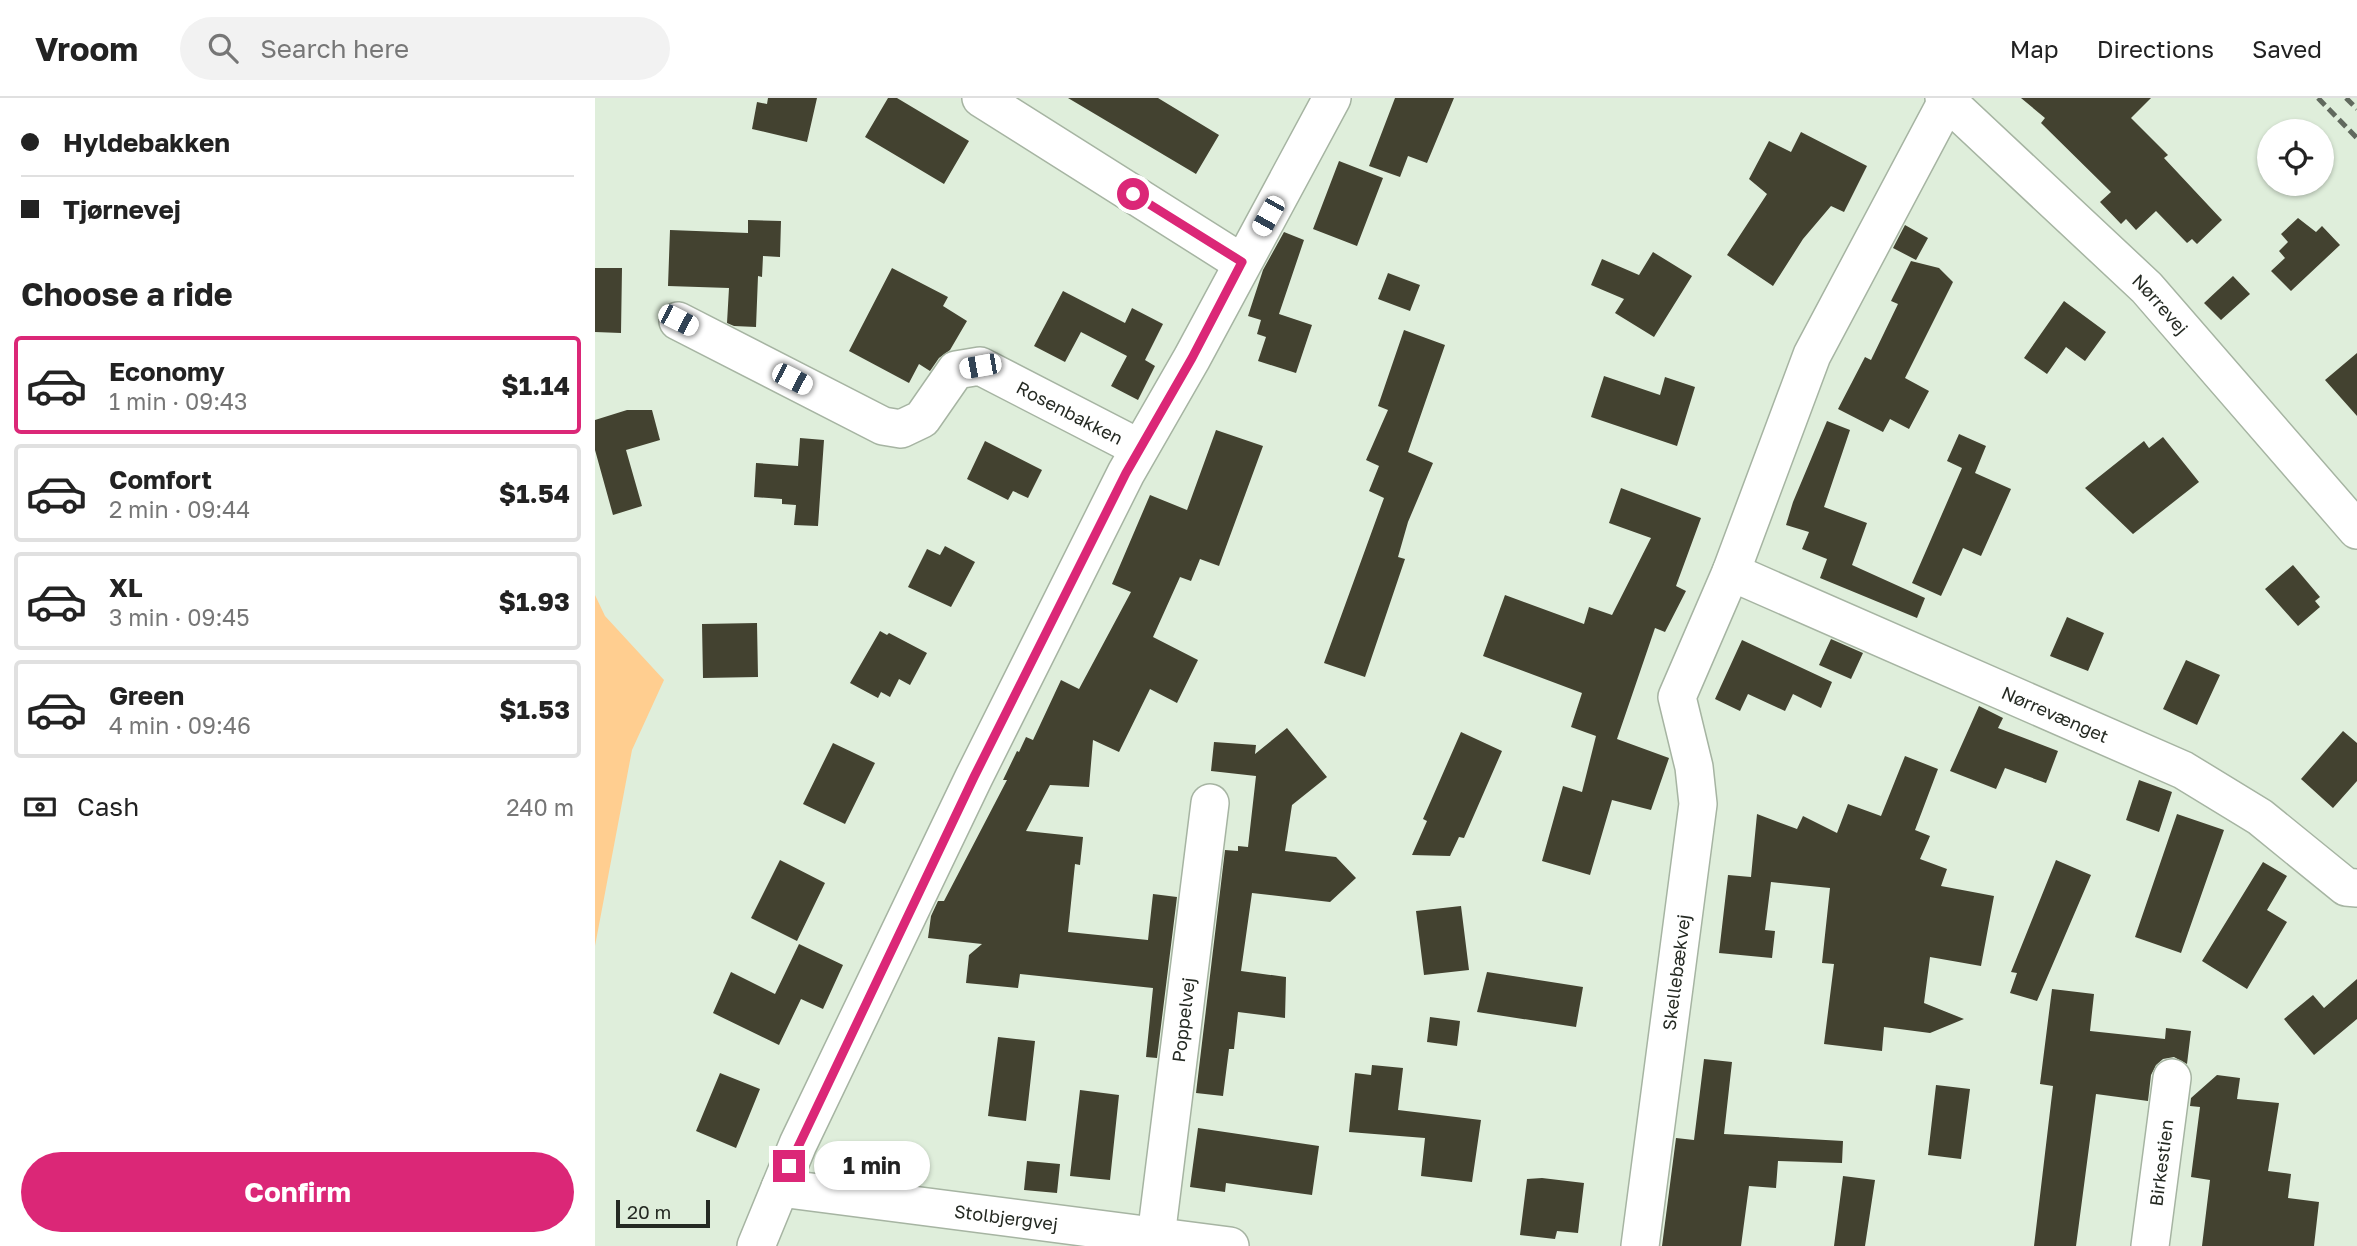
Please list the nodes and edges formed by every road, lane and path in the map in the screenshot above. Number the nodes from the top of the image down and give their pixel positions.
1 (981, 98) edge
2 (1332, 98) edge
3 (1946, 99) edge
4 (1242, 262) junction
5 (678, 320) dead end
6 (1139, 447) junction
7 (2357, 530) edge
8 (1731, 572) junction
9 (1210, 803) dead end
10 (2357, 888) edge
11 (2172, 1078) dead end
12 (780, 1188) junction
13 (1156, 1237) junction
14 (756, 1246) edge
15 (1230, 1246) edge
16 (1640, 1246) edge
17 (2150, 1246) edge

1 - 4 street
2 - 4 street
3 - 7 street, Nørrevej
3 - 8 street
4 - 6 street
5 - 6 street, Rosenbakken
6 - 12 street
8 - 10 street, Nørrevænget
8 - 16 street, Skellebækvej
9 - 13 street, Poppelvej
11 - 17 street, Birkestien
12 - 13 street, Stolbjergvej
12 - 14 street
13 - 15 street, Stolbjergvej

